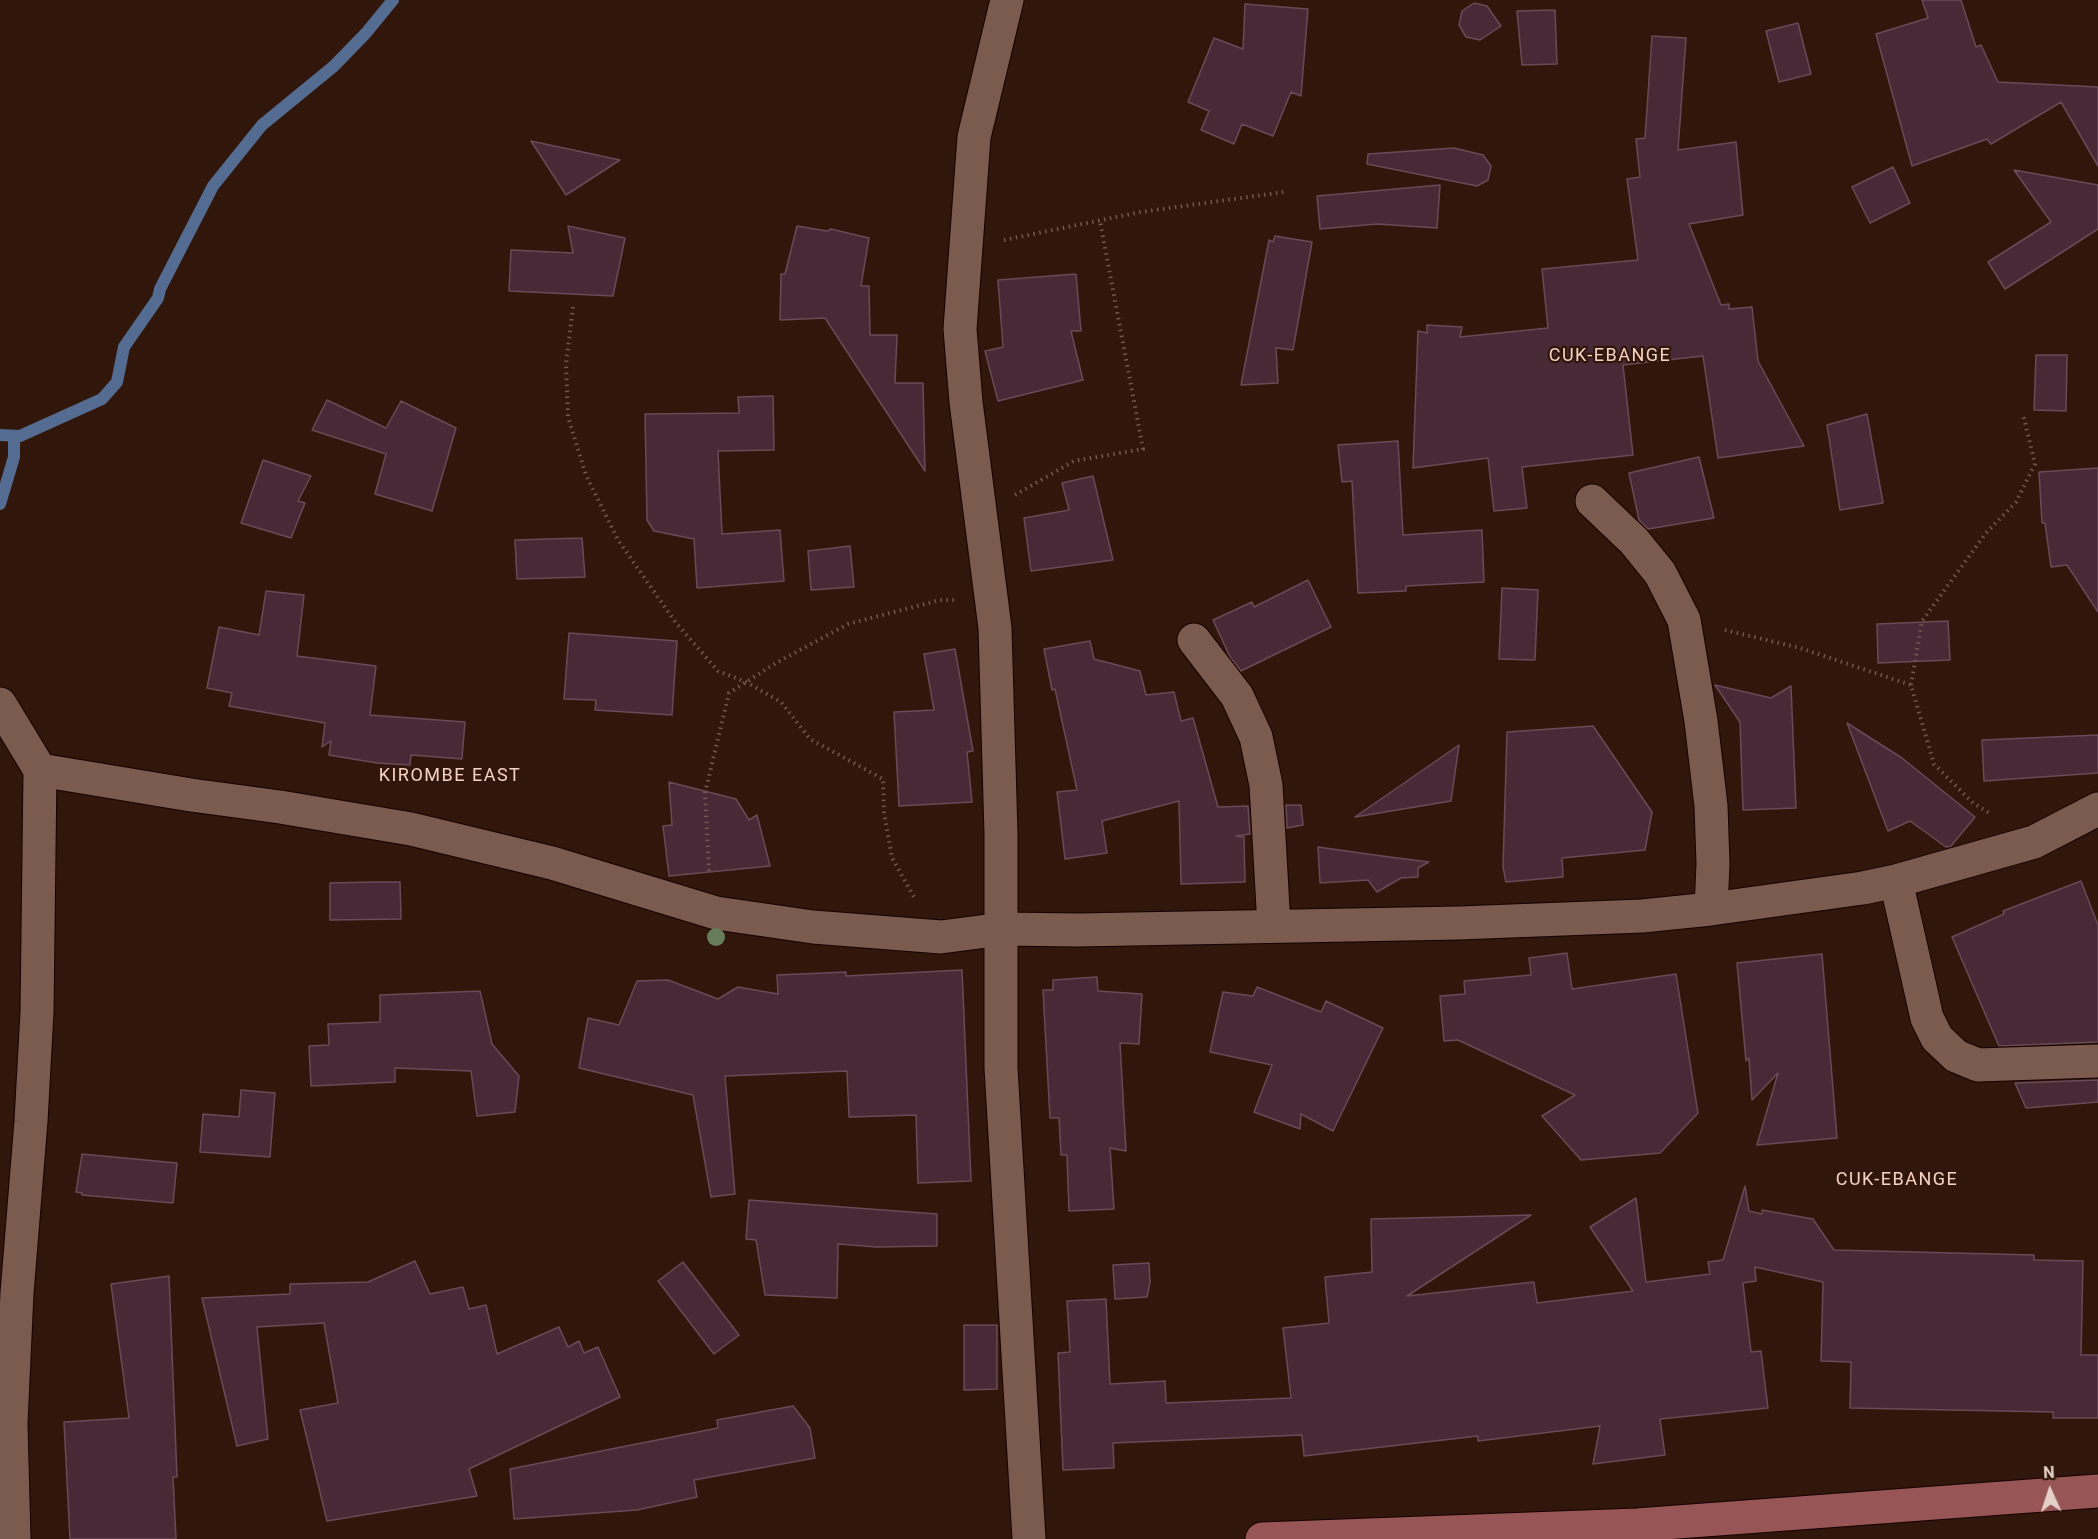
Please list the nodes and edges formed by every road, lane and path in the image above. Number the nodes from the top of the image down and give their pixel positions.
1 (1007, 0) edge
2 (1284, 192) dead end
3 (1100, 220) junction
4 (964, 247) junction
5 (573, 307) dead end
6 (2024, 414) dead end
7 (1592, 501) dead end
8 (982, 518) junction
9 (993, 600) junction
10 (1684, 620) junction
11 (1194, 639) dead end
12 (746, 682) junction
13 (1911, 685) junction
14 (0, 704) edge
15 (40, 770) junction
16 (2098, 809) edge
17 (2034, 842) junction
18 (1896, 880) junction
19 (1711, 909) junction
20 (716, 913) junction
21 (1274, 926) junction
22 (1002, 929) junction
23 (940, 937) junction
24 (2098, 1061) edge
25 (2098, 1491) edge
26 (14, 1539) edge
27 (1029, 1539) edge
28 (1262, 1539) edge

1 - 4 street
2 - 3 path
3 - 4 path
3 - 8 path
4 - 8 street
5 - 12 path
6 - 13 path
7 - 10 street
8 - 9 street
9 - 12 path
9 - 22 street
10 - 13 path
10 - 19 street
11 - 21 street
12 - 20 path
12 - 23 path
13 - 17 path
14 - 15 street
15 - 20 street
15 - 26 street
16 - 17 street
17 - 18 street
18 - 19 street
18 - 24 street
19 - 21 street
20 - 23 street
21 - 22 street
22 - 23 street
22 - 27 street
25 - 28 street

